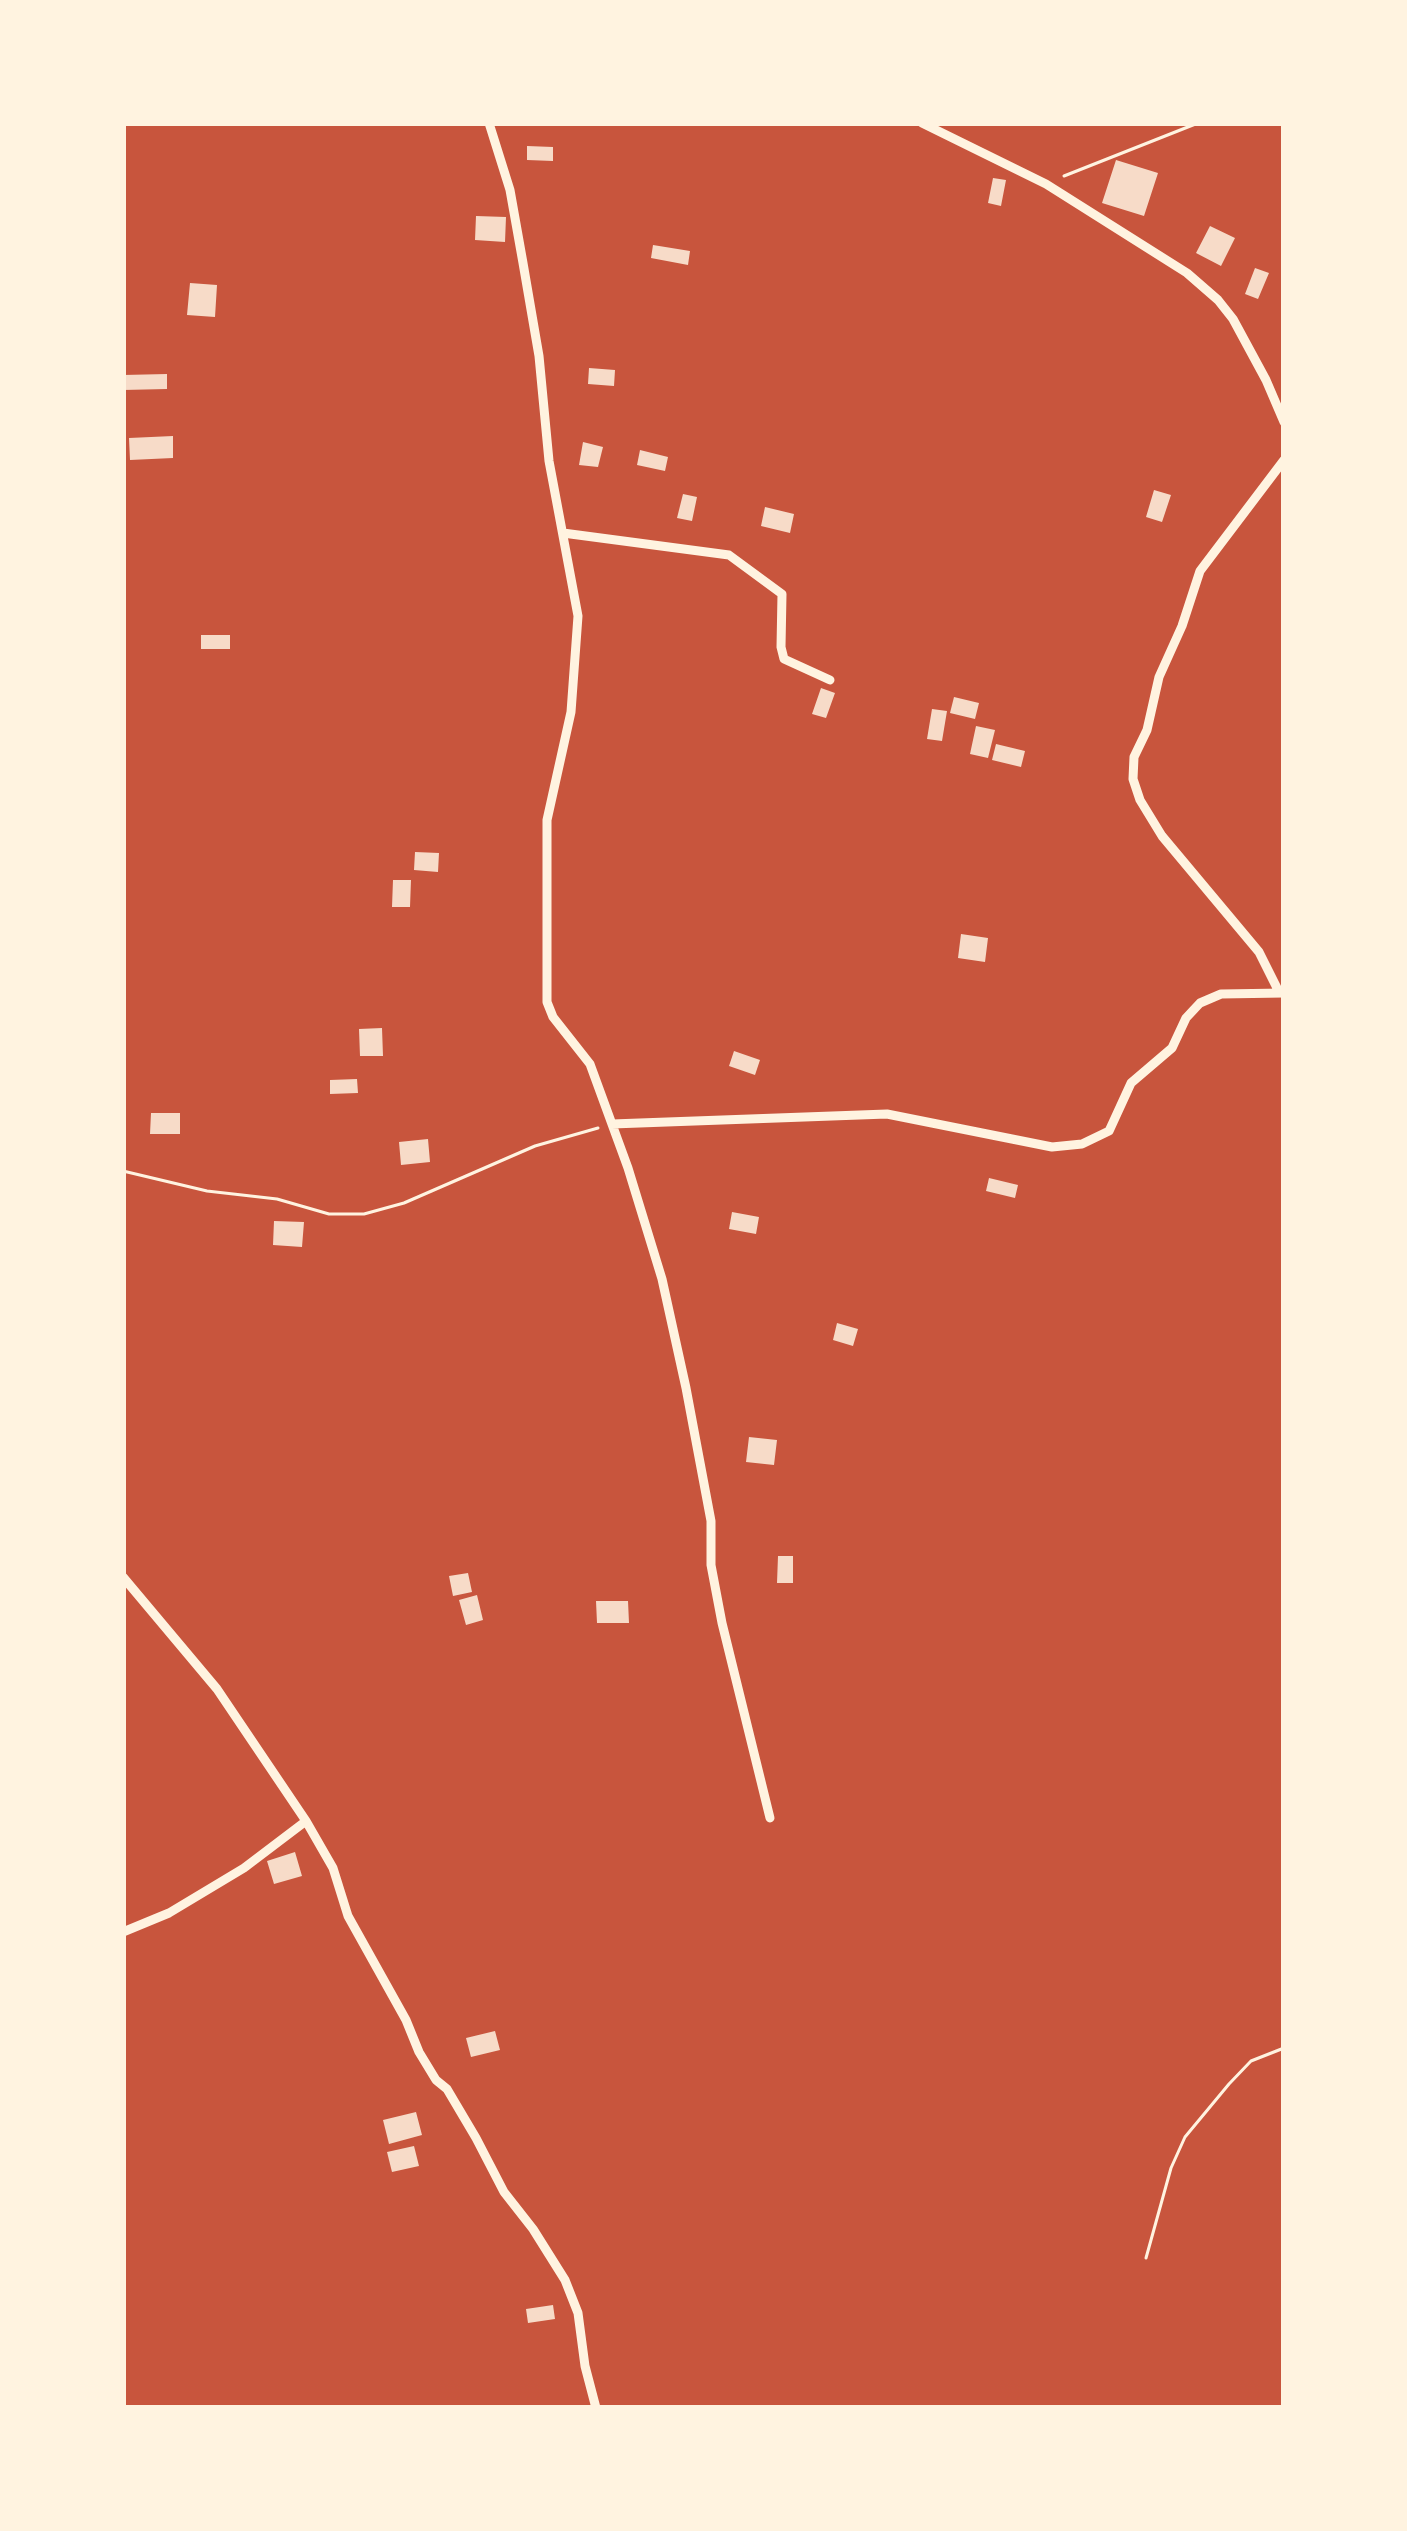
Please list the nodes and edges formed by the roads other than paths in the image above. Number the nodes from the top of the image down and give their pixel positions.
1 (489, 123) edge
2 (922, 123) edge
3 (1284, 422) edge
4 (1284, 460) edge
5 (563, 533) junction
6 (830, 680) dead end
7 (1282, 992) edge
8 (612, 1124) junction
9 (123, 1577) edge
10 (770, 1818) dead end
11 (306, 1821) junction
12 (123, 1932) edge
13 (596, 2408) edge

1 - 5 street
2 - 3 street
4 - 7 street
5 - 6 street
5 - 8 street
7 - 8 street
8 - 10 street
9 - 11 street
11 - 12 street
11 - 13 street

